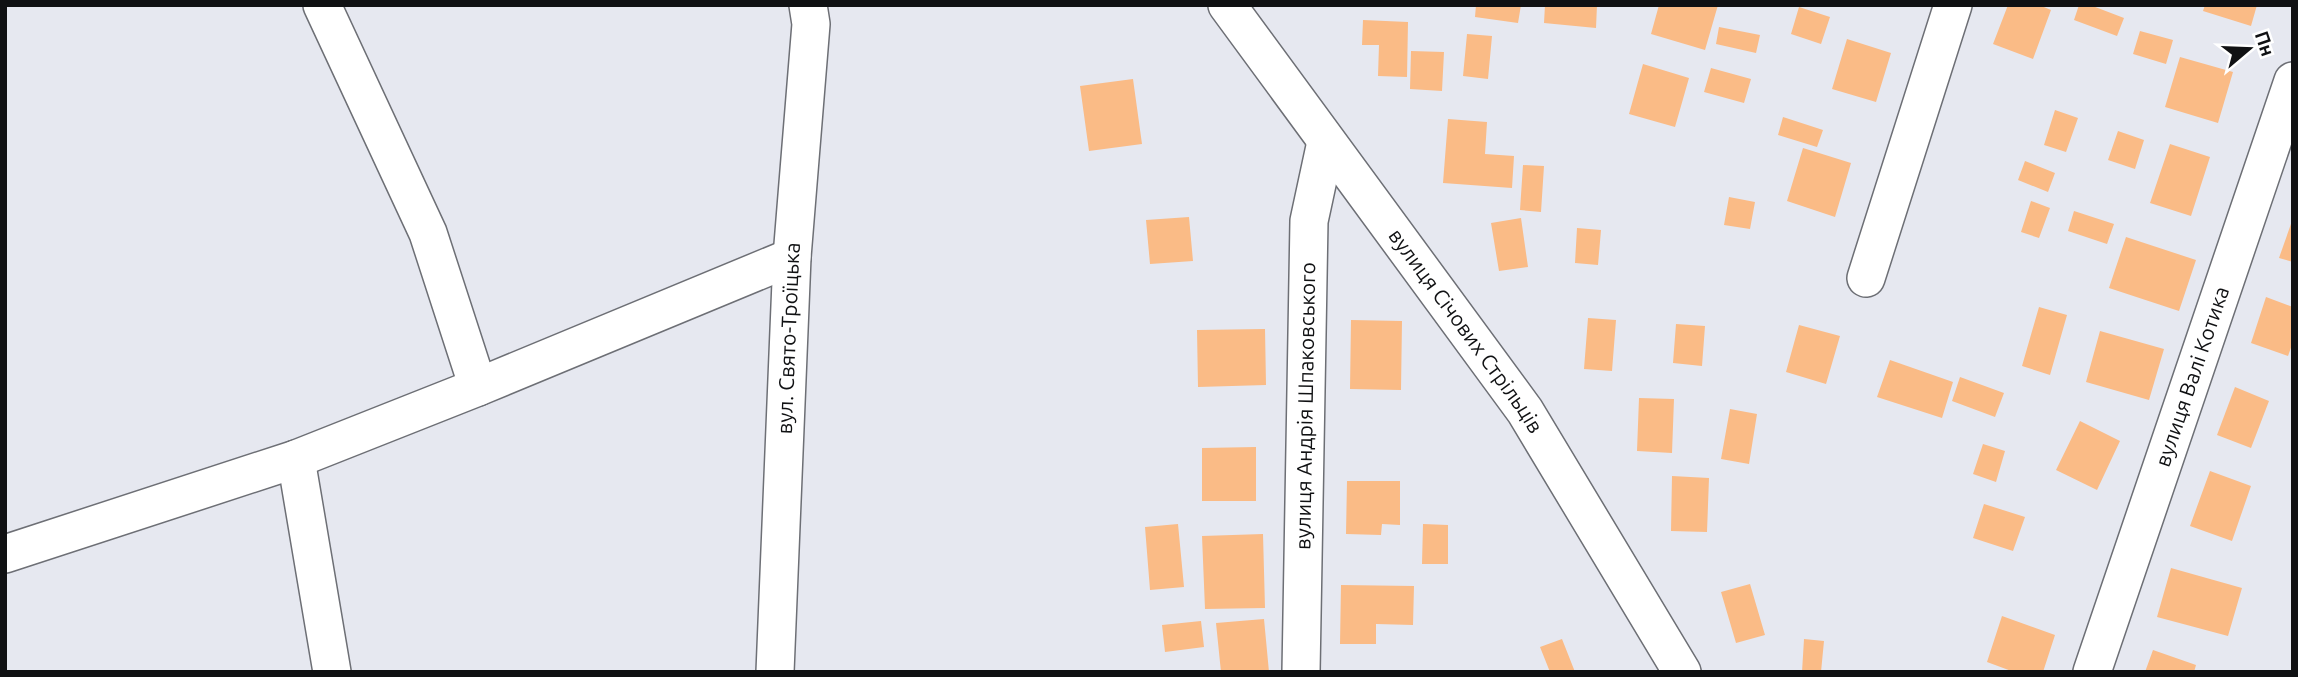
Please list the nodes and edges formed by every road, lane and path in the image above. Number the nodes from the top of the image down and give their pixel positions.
1 (322, 5) edge
2 (808, 5) edge
3 (1227, 5) edge
4 (1952, 5) edge
5 (2293, 82) edge
6 (1326, 142) junction
7 (792, 257) junction
8 (1866, 278) dead end
9 (478, 387) junction
10 (296, 459) junction
11 (5, 554) edge
12 (332, 672) edge
13 (775, 672) edge
14 (1301, 672) edge
15 (1682, 672) edge
16 (2092, 672) edge

1 - 9 street
2 - 7 street, вул. Свято-Троїцька
3 - 6 street, вулиця Січових Стрільців
4 - 8 street
5 - 16 street, вулиця Валі Котика
6 - 14 street, вулиця Андрія Шпаковського
6 - 15 street, вулиця Січових Стрільців
7 - 9 street
7 - 13 street, вул. Свято-Троїцька
9 - 10 street
10 - 11 street
10 - 12 street

